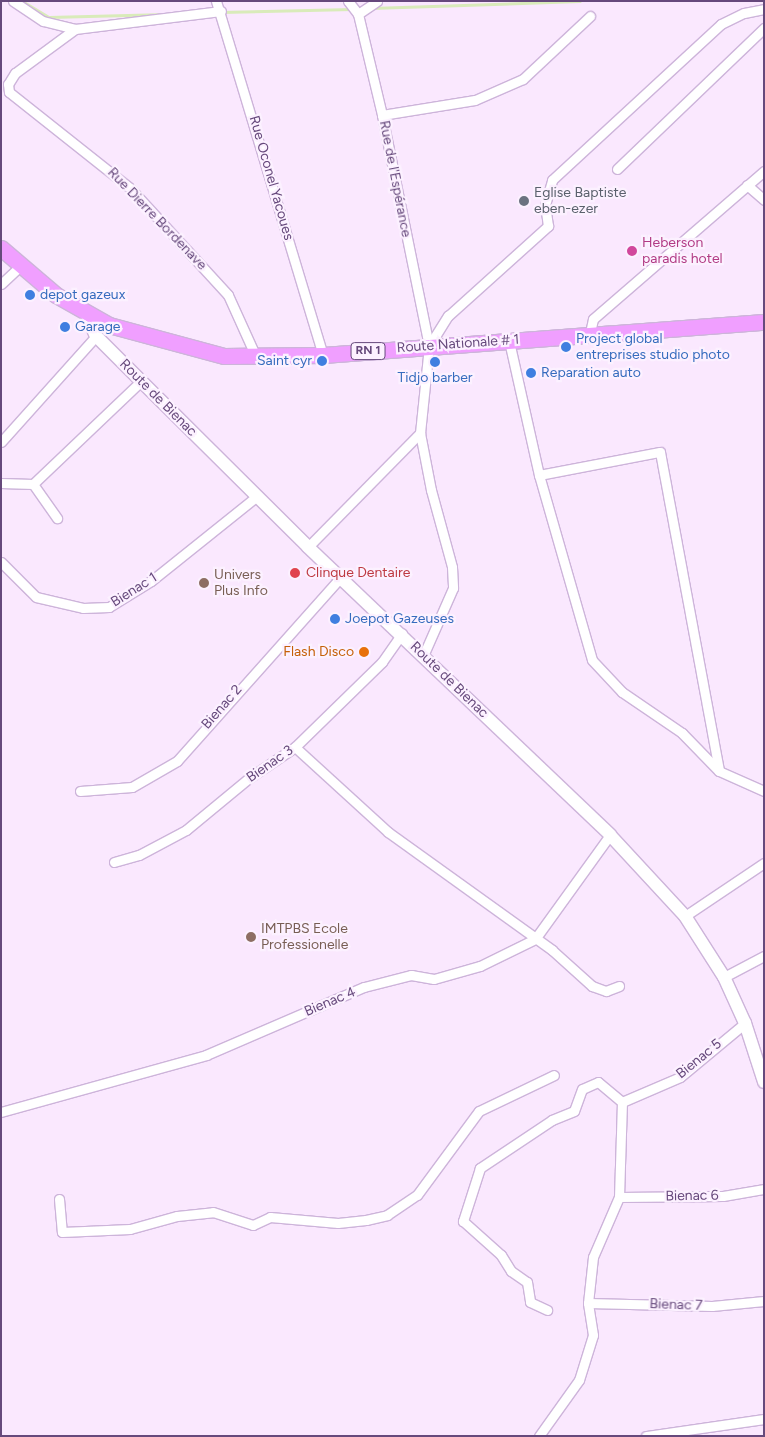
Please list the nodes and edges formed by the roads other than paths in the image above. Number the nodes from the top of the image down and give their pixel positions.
1 (13, 1) edge
2 (216, 1) edge
3 (348, 1) edge
4 (377, 1) edge
5 (764, 9) edge
6 (221, 11) junction
7 (358, 14) junction
8 (590, 16) dead end
9 (764, 28) edge
10 (75, 29) junction
11 (382, 115) junction
12 (617, 169) dead end
13 (764, 171) edge
14 (747, 185) junction
15 (764, 200) edge
16 (1, 248) edge
17 (20, 266) junction
18 (1, 284) edge
19 (86, 313) junction
20 (764, 322) edge
21 (590, 334) junction
22 (96, 336) junction
23 (509, 341) junction
24 (428, 346) junction
25 (323, 355) junction
26 (256, 357) junction
27 (141, 381) junction
28 (420, 433) junction
29 (1, 442) edge
30 (539, 474) junction
31 (1, 482) edge
32 (33, 484) junction
33 (256, 497) junction
34 (57, 518) dead end
35 (308, 547) junction
36 (1, 562) edge
37 (340, 578) junction
38 (402, 633) junction
39 (422, 656) junction
40 (295, 747) junction
41 (719, 772) junction
42 (80, 791) dead end
43 (764, 791) edge
44 (610, 835) junction
45 (114, 862) dead end
46 (764, 863) edge
47 (685, 916) junction
48 (535, 939) junction
49 (764, 956) edge
50 (724, 977) junction
51 (619, 986) dead end
52 (745, 1023) junction
53 (760, 1060) edge
54 (554, 1075) dead end
55 (764, 1082) edge
56 (622, 1102) junction
57 (1, 1112) edge
58 (764, 1189) edge
59 (619, 1197) junction
60 (59, 1199) dead end
61 (764, 1301) edge
62 (588, 1302) junction
63 (547, 1310) dead end
64 (764, 1420) edge
65 (539, 1436) edge
66 (646, 1436) edge

1 - 10 street
2 - 6 street, Rue Oconel Yacoues
3 - 7 street
4 - 7 street
5 - 24 street
6 - 10 street
6 - 25 street, Rue Oconel Yacoues
7 - 11 street, Rue de l'Espérance
8 - 11 street
9 - 12 street
10 - 26 street, Rue Dierre Bordenave
11 - 24 street, Rue de l'Espérance
13 - 14 street
14 - 15 street
14 - 21 street
16 - 17 main road, Route Nationale # 1 / RN 1
17 - 18 street
17 - 19 main road, Route Nationale # 1 / RN 1
19 - 22 main road, Route de Bienac
19 - 26 main road, Route Nationale # 1 / RN 1
20 - 21 main road, Route Nationale # 1 / RN 1
21 - 23 main road, Route Nationale # 1 / RN 1
22 - 27 main road, Route de Bienac
22 - 29 street
23 - 24 main road, Route Nationale # 1 / RN 1
23 - 30 street
24 - 25 main road, Route Nationale # 1 / RN 1
24 - 28 street
25 - 26 main road, Route Nationale # 1 / RN 1
27 - 32 street
27 - 33 main road, Route de Bienac
28 - 35 street
28 - 39 street
30 - 41 street
30 - 41 street
31 - 32 street
32 - 34 street
33 - 35 main road, Route de Bienac
33 - 36 street, Bienac 1
35 - 37 main road, Route de Bienac
37 - 38 main road, Route de Bienac
37 - 42 street, Bienac 2
38 - 39 main road, Route de Bienac
38 - 40 street, Bienac 3
39 - 44 main road, Route de Bienac
40 - 45 street, Bienac 3
40 - 48 street
41 - 43 street
44 - 47 main road, Route de Bienac
44 - 48 street, Bienac 4
46 - 47 street
47 - 50 main road, Route de Bienac
48 - 51 street
48 - 57 street, Bienac 4
49 - 50 street
50 - 52 main road, Route de Bienac
52 - 53 main road, Route de Bienac
52 - 56 street, Bienac 5
53 - 55 main road, Route de Bienac
54 - 60 street
56 - 59 street
56 - 63 street
58 - 59 street, Bienac 6
59 - 62 street
61 - 62 street, Bienac 7
62 - 65 street
64 - 66 street

